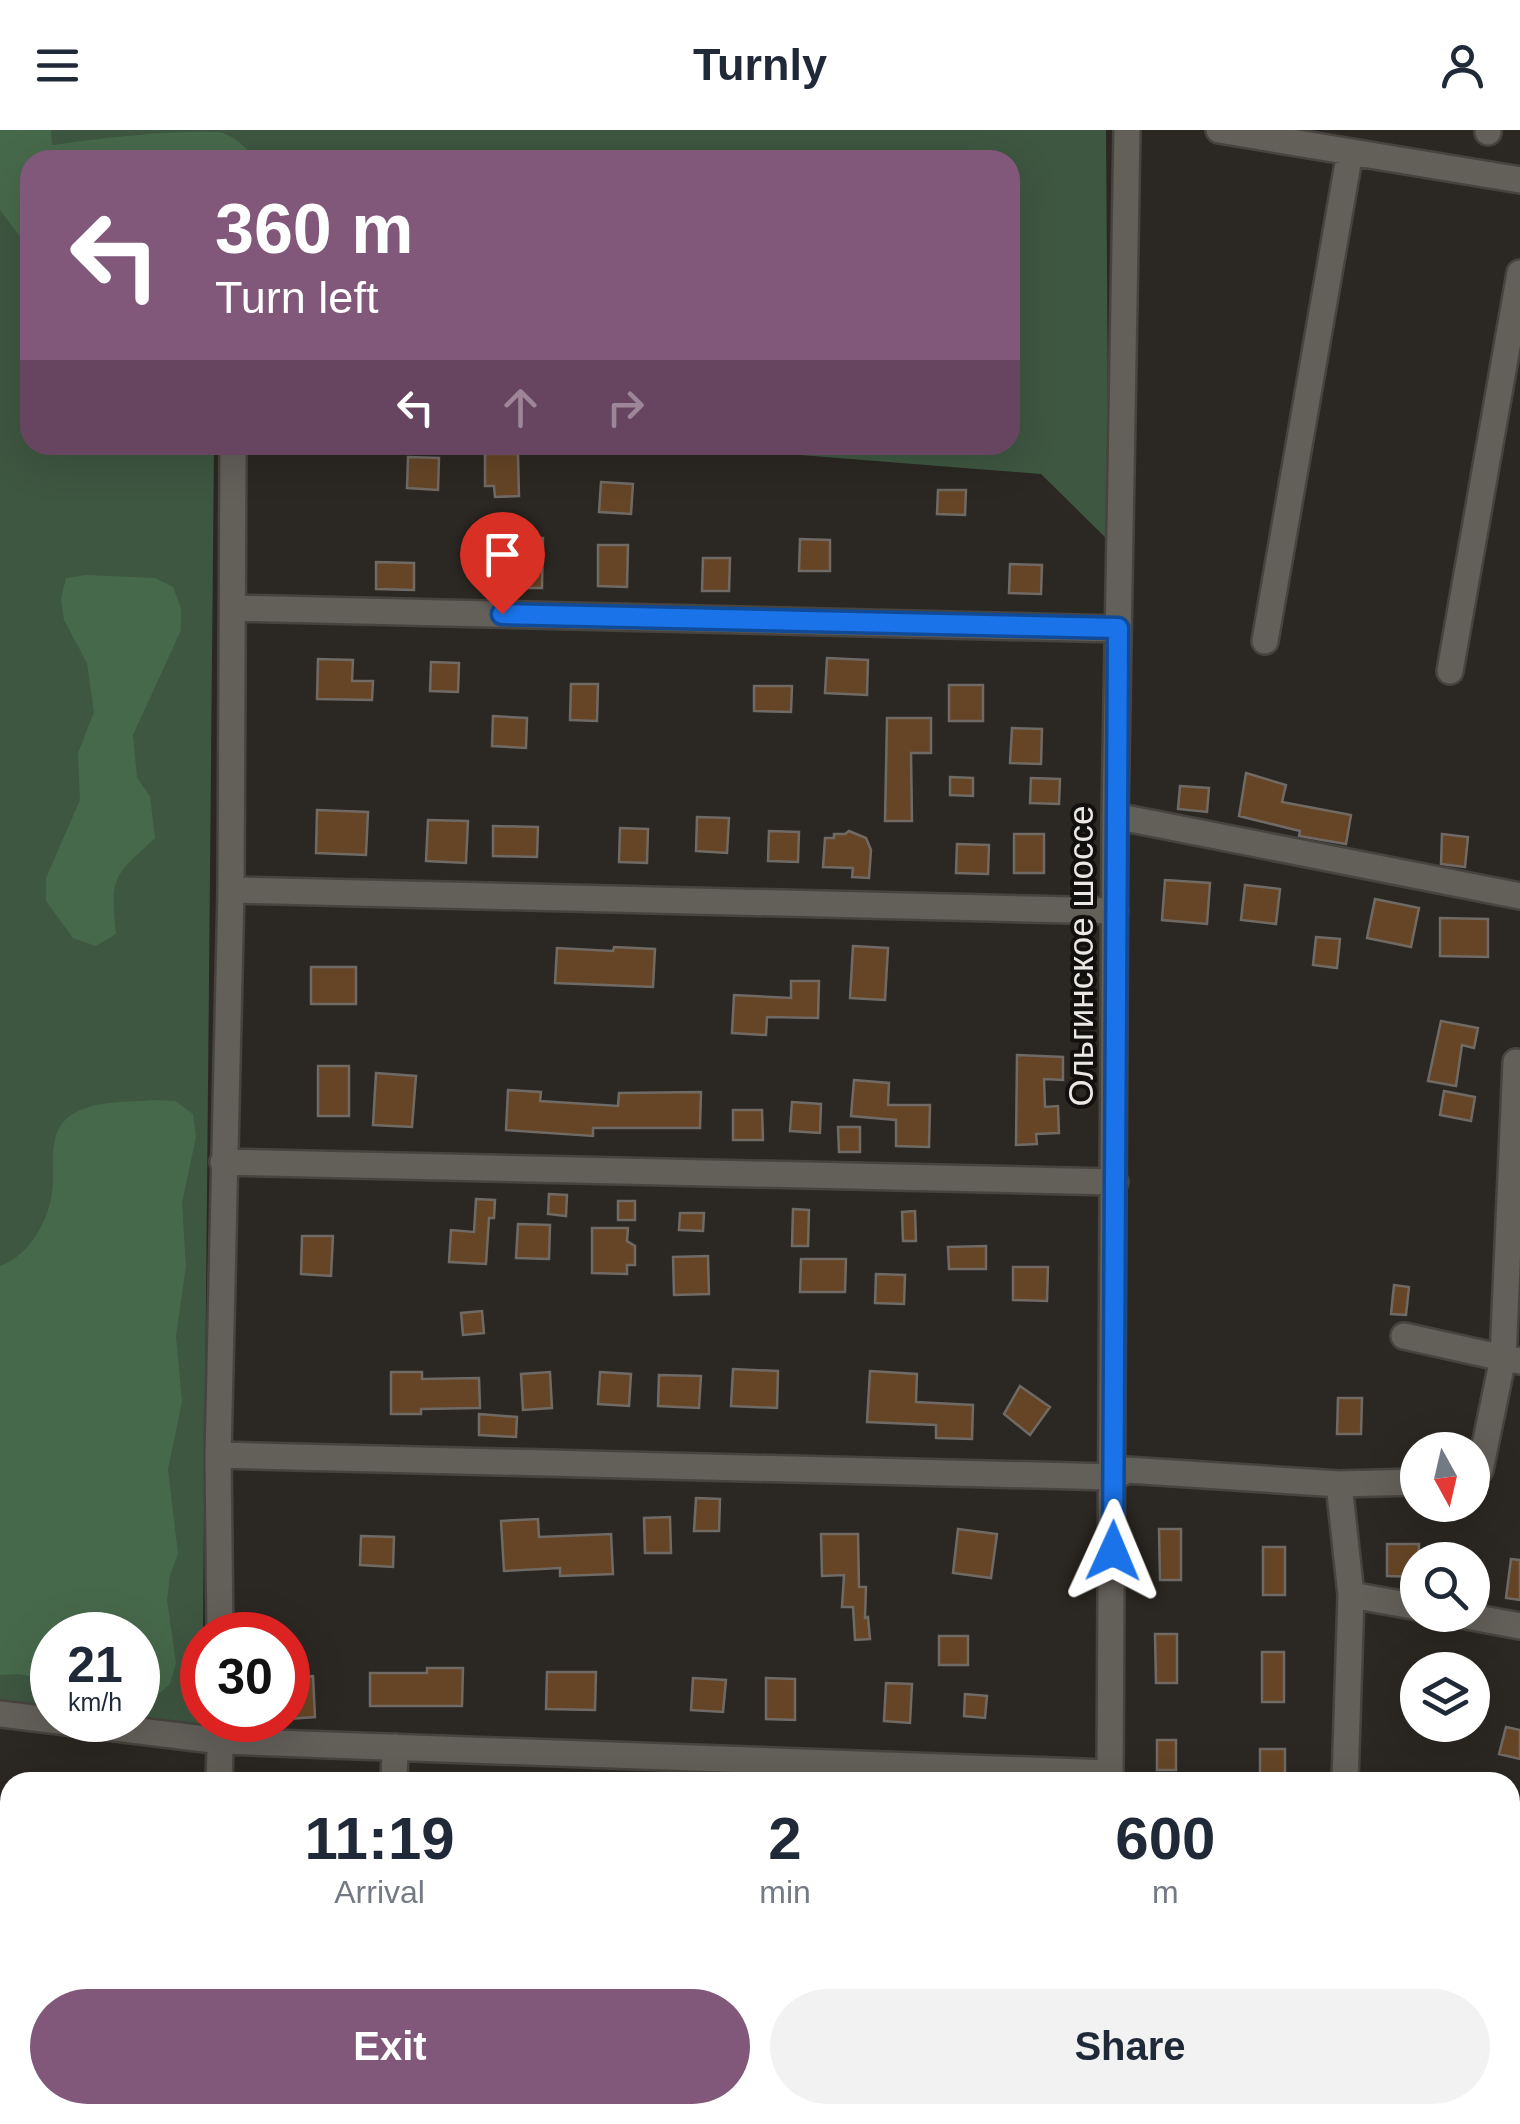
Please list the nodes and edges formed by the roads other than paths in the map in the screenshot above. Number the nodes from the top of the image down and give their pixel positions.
1 (1127, 130) edge
2 (1219, 130) edge
3 (1350, 152) junction
4 (1520, 180) edge
5 (1520, 273) edge
6 (233, 455) edge
7 (233, 608) junction
8 (1118, 628) junction
9 (1265, 641) dead end
10 (1450, 671) dead end
11 (1115, 816) junction
12 (230, 890) junction
13 (1520, 896) edge
14 (1115, 911) junction
15 (1516, 1062) dead end
16 (223, 1162) junction
17 (1115, 1182) junction
18 (1404, 1336) dead end
19 (1511, 1360) edge
20 (1490, 1435) edge
21 (218, 1455) junction
22 (1114, 1478) junction
23 (1400, 1482) edge
24 (1339, 1484) junction
25 (1351, 1595) junction
26 (1400, 1604) edge
27 (220, 1612) edge
28 (1490, 1620) edge
29 (1520, 1626) edge
30 (0, 1714) edge
31 (180, 1727) edge
32 (310, 1739) edge
33 (221, 1742) edge
34 (395, 1747) junction
35 (220, 1772) edge
36 (394, 1772) edge
37 (852, 1772) edge
38 (1110, 1772) edge
39 (1345, 1772) edge

1 - 8 street, Ольгинское шоссе
2 - 3 street
3 - 4 street
3 - 9 street
5 - 10 street
6 - 7 street
7 - 8 street
7 - 12 street
8 - 11 street, Ольгинское шоссе
11 - 13 street
11 - 14 street, Ольгинское шоссе
12 - 14 street
12 - 16 street
14 - 17 street, Ольгинское шоссе
15 - 19 street
16 - 17 street
16 - 21 street
17 - 22 street, Ольгинское шоссе
18 - 19 street
19 - 20 street
21 - 22 street
21 - 27 street
22 - 24 street
22 - 38 street, Ольгинское шоссе
23 - 24 street
24 - 25 street
25 - 26 street
25 - 39 street
28 - 29 street
30 - 31 street
32 - 34 street
33 - 35 street
34 - 36 street
34 - 37 street

